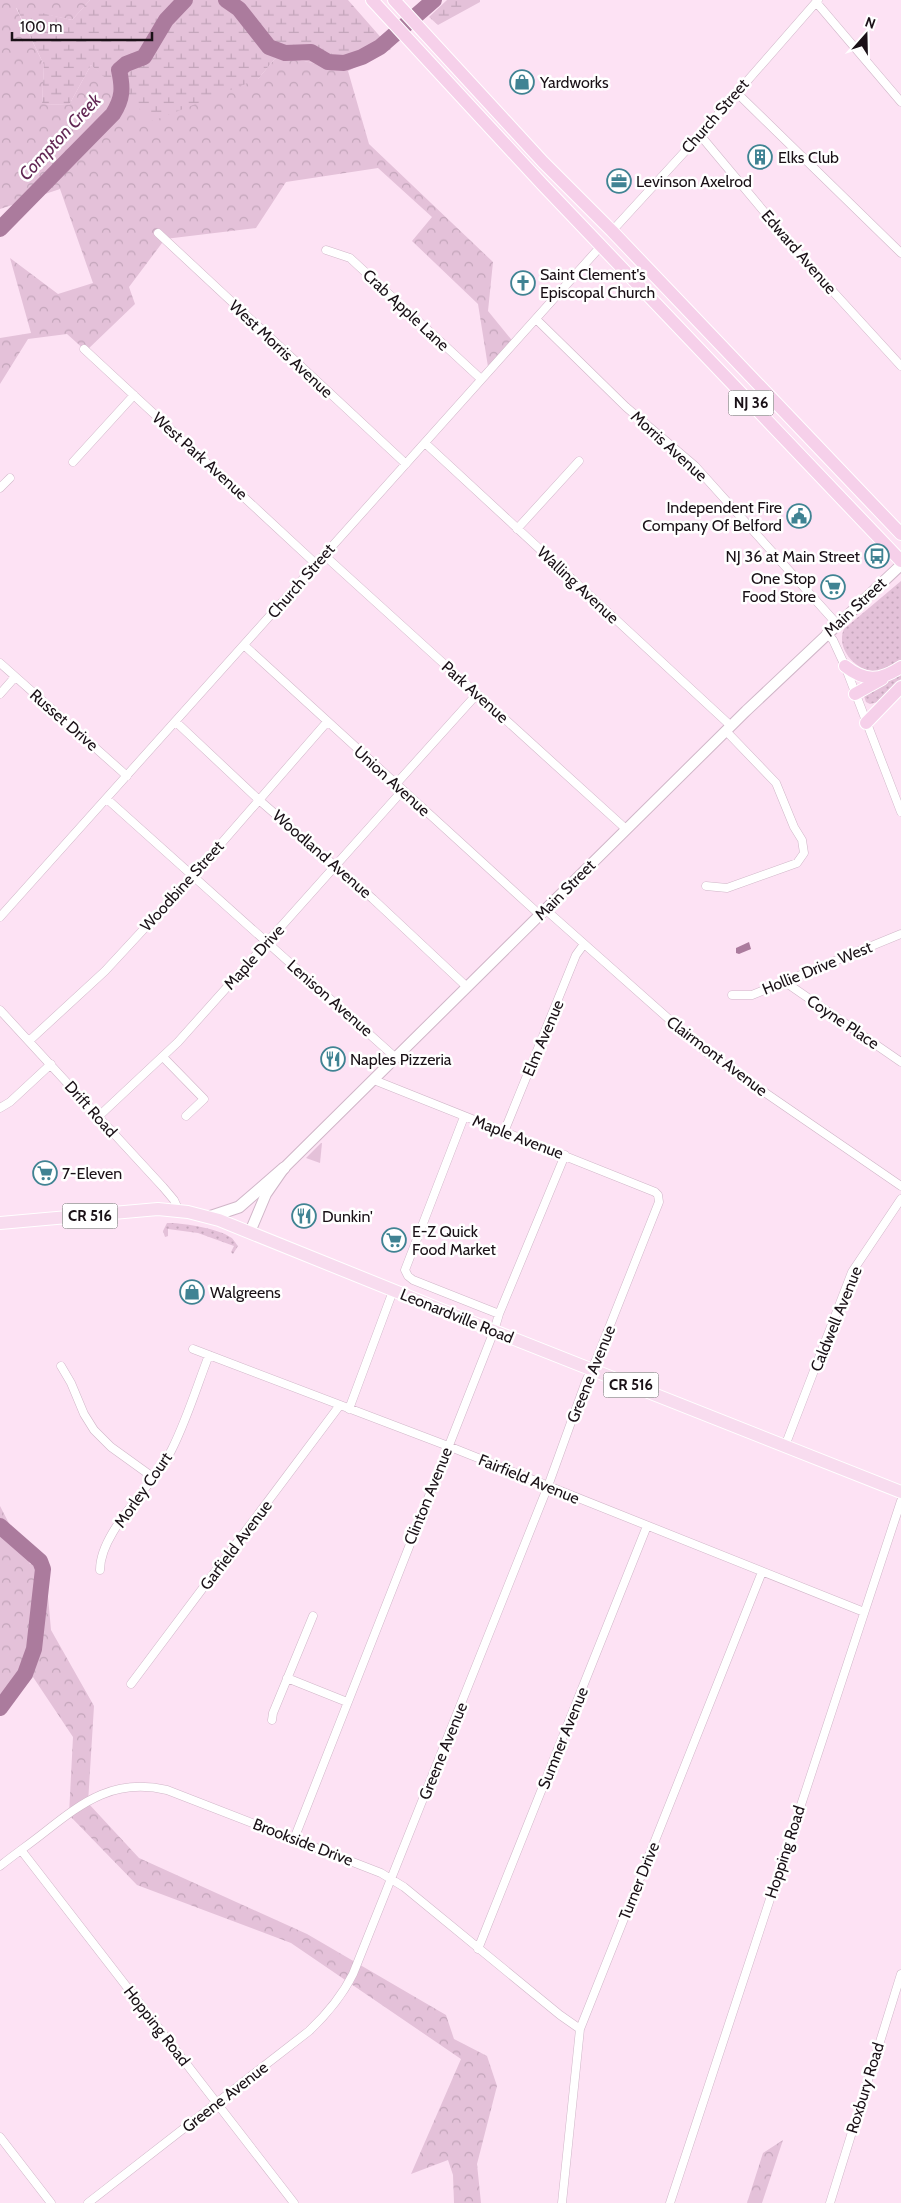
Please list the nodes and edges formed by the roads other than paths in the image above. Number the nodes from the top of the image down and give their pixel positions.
1 (372, 0) edge
2 (394, 0) edge
3 (817, 1) edge
4 (738, 93) junction
5 (901, 102) edge
6 (700, 135) junction
7 (612, 230) junction
8 (158, 233) dead end
9 (602, 246) junction
10 (326, 250) dead end
11 (901, 252) edge
12 (536, 319) junction
13 (84, 349) dead end
14 (901, 366) edge
15 (481, 379) junction
16 (134, 396) junction
17 (424, 443) junction
18 (579, 461) dead end
19 (73, 462) dead end
20 (406, 464) junction
21 (10, 478) dead end
22 (0, 488) edge
23 (518, 529) junction
24 (901, 534) edge
25 (324, 555) junction
26 (901, 563) edge
27 (316, 564) junction
28 (837, 624) junction
29 (826, 634) junction
30 (245, 646) junction
31 (0, 663) edge
32 (845, 666) junction
33 (901, 667) edge
34 (15, 677) junction
35 (884, 677) junction
36 (901, 687) edge
37 (0, 694) edge
38 (477, 694) junction
39 (855, 694) junction
40 (176, 722) junction
41 (327, 722) junction
42 (866, 723) junction
43 (729, 728) junction
44 (127, 776) junction
45 (396, 784) junction
46 (403, 790) junction
47 (107, 799) junction
48 (259, 800) junction
49 (901, 812) edge
50 (626, 829) junction
51 (336, 866) junction
52 (192, 876) junction
53 (706, 886) dead end
54 (543, 912) junction
55 (0, 917) edge
56 (901, 934) edge
57 (267, 943) junction
58 (584, 944) junction
59 (785, 982) junction
60 (467, 988) junction
61 (732, 995) dead end
62 (0, 1010) edge
63 (29, 1041) junction
64 (163, 1057) junction
65 (396, 1058) junction
66 (901, 1062) edge
67 (50, 1064) junction
68 (374, 1080) junction
69 (0, 1108) edge
70 (99, 1116) junction
71 (186, 1116) dead end
72 (464, 1117) junction
73 (504, 1132) junction
74 (564, 1155) junction
75 (284, 1168) junction
76 (901, 1186) edge
77 (659, 1198) joint
78 (901, 1199) edge
79 (179, 1211) junction
80 (209, 1217) junction
81 (0, 1223) edge
82 (250, 1232) junction
83 (393, 1291) junction
84 (499, 1314) junction
85 (494, 1331) junction
86 (193, 1349) dead end
87 (209, 1355) junction
88 (61, 1366) dead end
89 (591, 1370) junction
90 (340, 1405) junction
91 (349, 1408) junction
92 (448, 1446) junction
93 (785, 1446) junction
94 (154, 1478) junction
95 (548, 1486) junction
96 (901, 1492) edge
97 (901, 1501) edge
98 (647, 1526) junction
99 (100, 1570) dead end
100 (762, 1572) junction
101 (864, 1612) junction
102 (313, 1616) dead end
103 (288, 1678) junction
104 (131, 1684) dead end
105 (347, 1702) junction
106 (272, 1720) dead end
107 (294, 1838) junction
108 (21, 1850) junction
109 (0, 1866) edge
110 (392, 1880) junction
111 (478, 1948) junction
112 (901, 1974) edge
113 (580, 2029) junction
114 (217, 2103) junction
115 (0, 2137) edge
116 (51, 2203) edge
117 (88, 2203) edge
118 (294, 2203) edge
119 (562, 2203) edge
120 (670, 2203) edge
121 (830, 2203) edge

1 - 9 highway, NJ 36
2 - 7 highway, NJ 36
3 - 4 street, Church Street
3 - 5 street
4 - 6 street, Church Street
4 - 11 street
6 - 7 street, Church Street
6 - 14 street, Edward Avenue
7 - 24 highway, NJ 36
8 - 20 street, West Morris Avenue
9 - 12 street, Church Street
9 - 26 highway, NJ 36
10 - 15 street, Crab Apple Lane
12 - 15 street, Church Street
12 - 28 street, Morris Avenue
13 - 16 street, West Park Avenue
15 - 17 street, Church Street
16 - 19 street
16 - 27 street, West Park Avenue
17 - 20 street, Church Street
17 - 23 street, Walling Avenue
18 - 23 street
20 - 25 street, Church Street
21 - 22 street
23 - 43 street, Walling Avenue
25 - 27 street, Church Street
25 - 38 street, Park Avenue
26 - 28 street, Main Street
27 - 30 street, Church Street
28 - 29 street, Main Street
29 - 32 street
29 - 43 street, Main Street
30 - 40 street, Church Street
30 - 41 street, Union Avenue
31 - 34 street, Russet Drive
32 - 35 highway
32 - 39 street
33 - 35 highway
34 - 37 street
34 - 44 street, Russet Drive
35 - 39 highway
36 - 42 highway
38 - 45 street
38 - 50 street, Park Avenue
39 - 42 street
40 - 44 street, Church Street
40 - 48 street, Woodland Avenue
41 - 45 street, Union Avenue
41 - 48 street, Woodbine Street
42 - 49 street
43 - 50 street, Main Street
43 - 53 street, Walling Avenue
44 - 47 street, Church Street
45 - 46 street, Union Avenue
46 - 51 street, Maple Drive
46 - 54 street, Union Avenue
47 - 52 street, Lenison Avenue
47 - 55 street, Church Street
48 - 51 street, Woodland Avenue
48 - 52 street, Woodbine Street
50 - 54 street, Main Street
51 - 57 street, Maple Drive
51 - 60 street, Woodland Avenue
52 - 57 street, Lenison Avenue
52 - 63 street, Woodbine Street
54 - 58 street, Clairmont Avenue
54 - 60 street, Main Street
56 - 59 street, Hollie Drive West
57 - 64 street, Maple Drive
57 - 65 street, Lenison Avenue
58 - 73 street, Elm Avenue
58 - 76 street, Clairmont Avenue
59 - 61 street, Hollie Drive West
59 - 66 street, Coyne Place
60 - 65 street, Main Street
62 - 63 street, Drift Road
63 - 67 street, Drift Road
64 - 70 street, Maple Drive
64 - 71 street
65 - 68 street, Main Street
67 - 69 street
67 - 70 street, Drift Road
68 - 72 street, Maple Avenue
68 - 75 street, Main Street
70 - 79 street, Drift Road
72 - 73 street, Maple Avenue
72 - 84 street
73 - 74 street, Maple Avenue
74 - 77 street, Maple Avenue
74 - 84 street, Clinton Avenue
75 - 80 main road
75 - 82 street, Main Street
77 - 89 street, Greene Avenue
78 - 93 street, Caldwell Avenue
79 - 80 main road, Leonardville Road / CR 516
79 - 81 main road, Leonardville Road / CR 516
80 - 82 main road, Leonardville Road / CR 516
82 - 83 main road, Leonardville Road / CR 516
83 - 85 main road, Leonardville Road / CR 516
83 - 91 street
84 - 85 street, Clinton Avenue
85 - 89 main road, Leonardville Road / CR 516
85 - 92 street, Clinton Avenue
86 - 87 street, Fairfield Avenue
87 - 90 street, Fairfield Avenue
87 - 94 street, Morley Court
88 - 94 street
89 - 93 main road, Leonardville Road / CR 516
89 - 95 street, Greene Avenue
90 - 91 street, Fairfield Avenue
90 - 104 street, Garfield Avenue
91 - 92 street, Fairfield Avenue
92 - 95 street, Fairfield Avenue
92 - 105 street, Clinton Avenue
93 - 96 main road, Leonardville Road / CR 516
94 - 99 street, Morley Court
95 - 98 street, Fairfield Avenue
95 - 110 street, Greene Avenue
97 - 101 street, Hopping Road
98 - 100 street, Fairfield Avenue
98 - 111 street, Sumner Avenue
100 - 101 street, Fairfield Avenue
100 - 113 street, Turner Drive
101 - 120 street, Hopping Road
102 - 103 street
103 - 105 street
103 - 106 street
105 - 107 street, Clinton Avenue
107 - 108 street, Brookside Drive
107 - 110 street, Brookside Drive
108 - 109 street, Brookside Drive
108 - 114 street, Hopping Road
110 - 111 street, Brookside Drive
110 - 114 street, Greene Avenue
111 - 113 street, Brookside Drive
112 - 121 street, Roxbury Road
113 - 119 street, Turner Drive
114 - 117 street, Greene Avenue
114 - 118 street, Hopping Road
115 - 116 street

